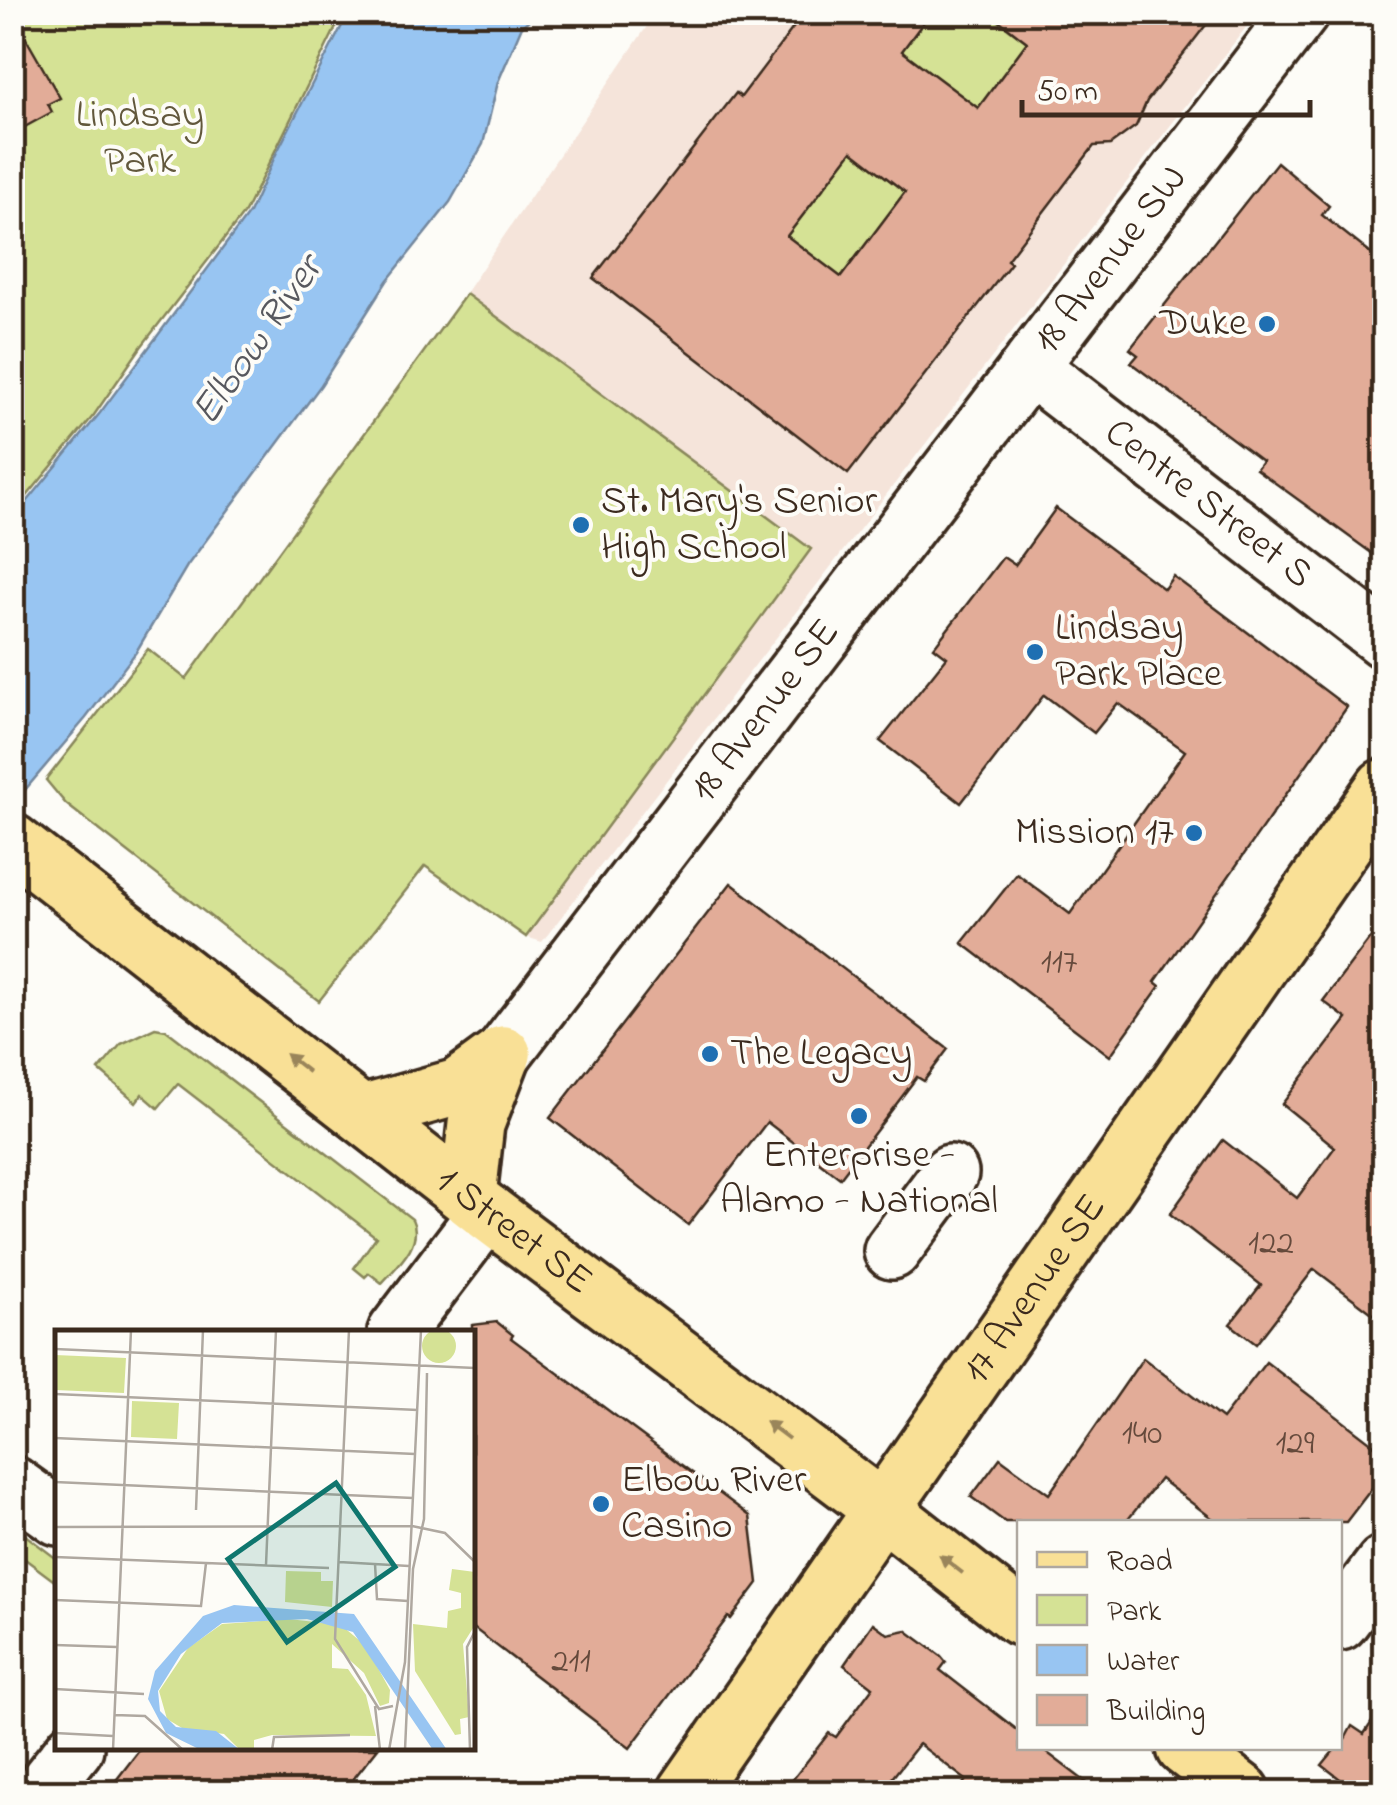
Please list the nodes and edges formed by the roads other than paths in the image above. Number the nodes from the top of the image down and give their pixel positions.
1 (1301, 12) edge
2 (1030, 367) junction
3 (1384, 640) edge
4 (1384, 787) edge
5 (31, 857) edge
6 (503, 1054) junction
7 (362, 1114) junction
8 (950, 1173) dead end
9 (477, 1204) junction
10 (892, 1251) dead end
11 (397, 1330) edge
12 (12, 1484) edge
13 (883, 1510) junction
14 (55, 1515) edge
15 (1384, 1564) edge
16 (1017, 1615) edge
17 (1342, 1619) edge
18 (73, 1750) edge
19 (40, 1792) edge
20 (686, 1792) edge

1 - 2 street, 18 Avenue SW
2 - 3 street, Centre Street S
2 - 6 street, 18 Avenue SE
4 - 13 main road, 17 Avenue SE
7 -> 5 main road, 1 Street SE
6 - 7 main road
6 - 9 main road
7 - 9 main road, 1 Street SE
8 - 10 street
9 - 11 street
13 -> 9 main road, 1 Street SE
12 - 14 street
16 -> 13 main road, 1 Street SE
13 - 20 main road, 17 Avenue SE
15 - 17 street
18 - 19 street

